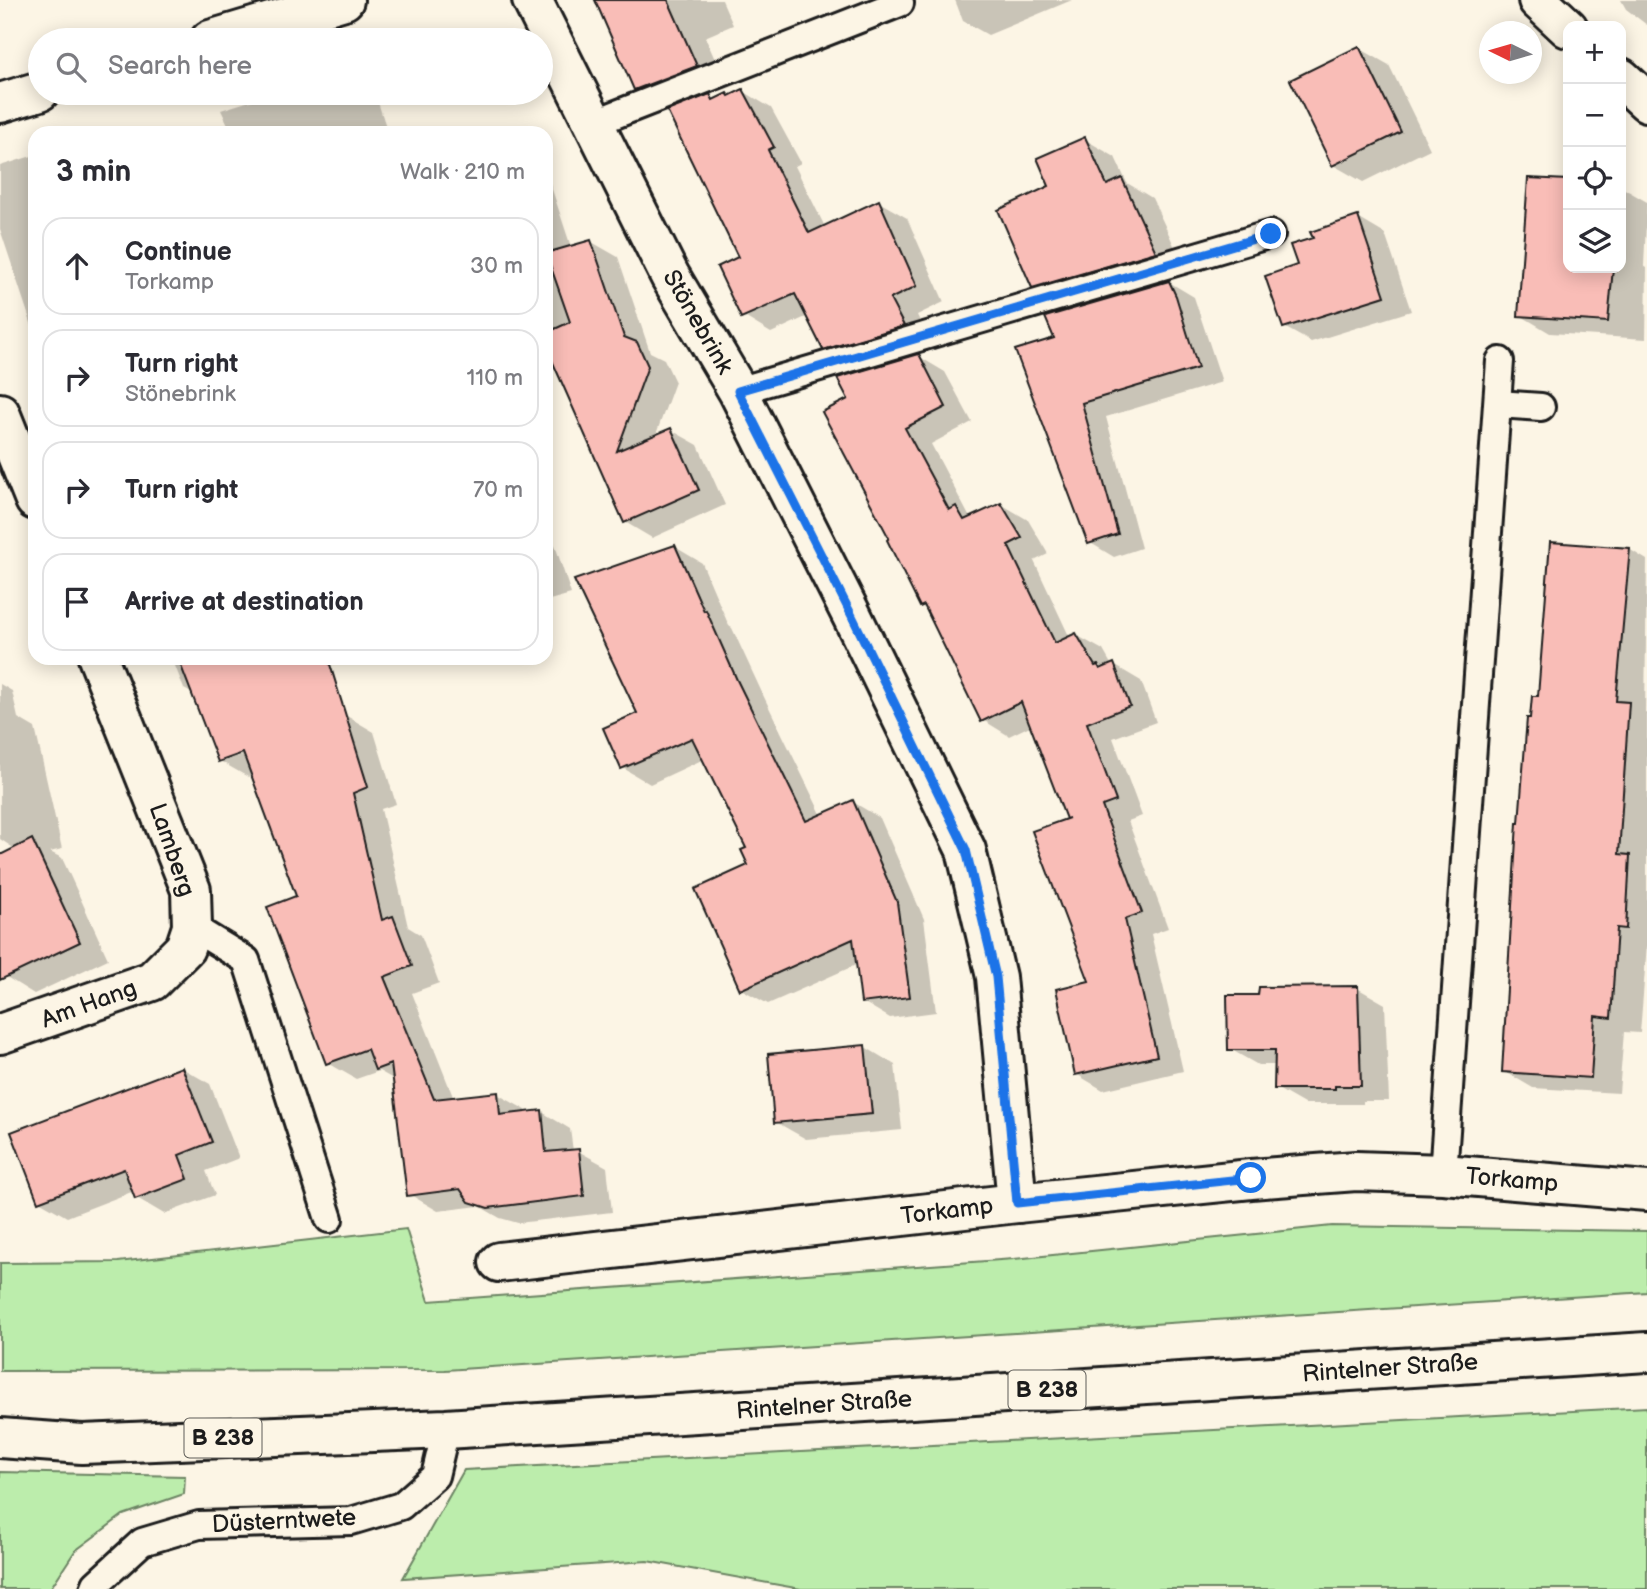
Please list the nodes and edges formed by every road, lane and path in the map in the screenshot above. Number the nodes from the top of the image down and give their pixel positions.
1 (344, 0) edge
2 (532, 0) edge
3 (1538, 0) edge
4 (900, 3) dead end
5 (1563, 23) edge
6 (250, 28) edge
7 (546, 28) edge
8 (553, 42) edge
9 (1626, 83) edge
10 (28, 95) edge
11 (1647, 102) edge
12 (0, 103) edge
13 (594, 123) junction
14 (1271, 234) dead end
15 (1500, 361) dead end
16 (738, 391) junction
17 (1498, 404) junction
18 (1541, 407) dead end
19 (0, 413) edge
20 (28, 483) edge
21 (101, 665) edge
22 (192, 927) junction
23 (0, 1034) edge
24 (1443, 1174) junction
25 (1647, 1191) edge
26 (1017, 1203) junction
27 (329, 1219) dead end
28 (499, 1262) dead end
29 (1647, 1352) edge
30 (446, 1429) junction
31 (0, 1438) edge
32 (94, 1589) edge

1 - 6 street
2 - 7 street, Stönebrink
3 - 5 street
4 - 13 lane
8 - 13 street, Stönebrink
9 - 11 street
10 - 12 street
13 - 16 street, Stönebrink
14 - 16 lane
15 - 17 lane
16 - 26 street, Stönebrink
17 - 18 lane
17 - 24 lane
19 - 20 street
21 - 22 street, Lamberg
22 - 23 street, Am Hang
22 - 27 lane, Lamberg
24 - 25 street, Torkamp
24 - 26 street, Torkamp
26 - 28 street, Torkamp
29 - 30 street, Rintelner Straße / B 238
30 - 31 street, Rintelner Straße / B 238
30 - 32 lane, Düsterntwete

